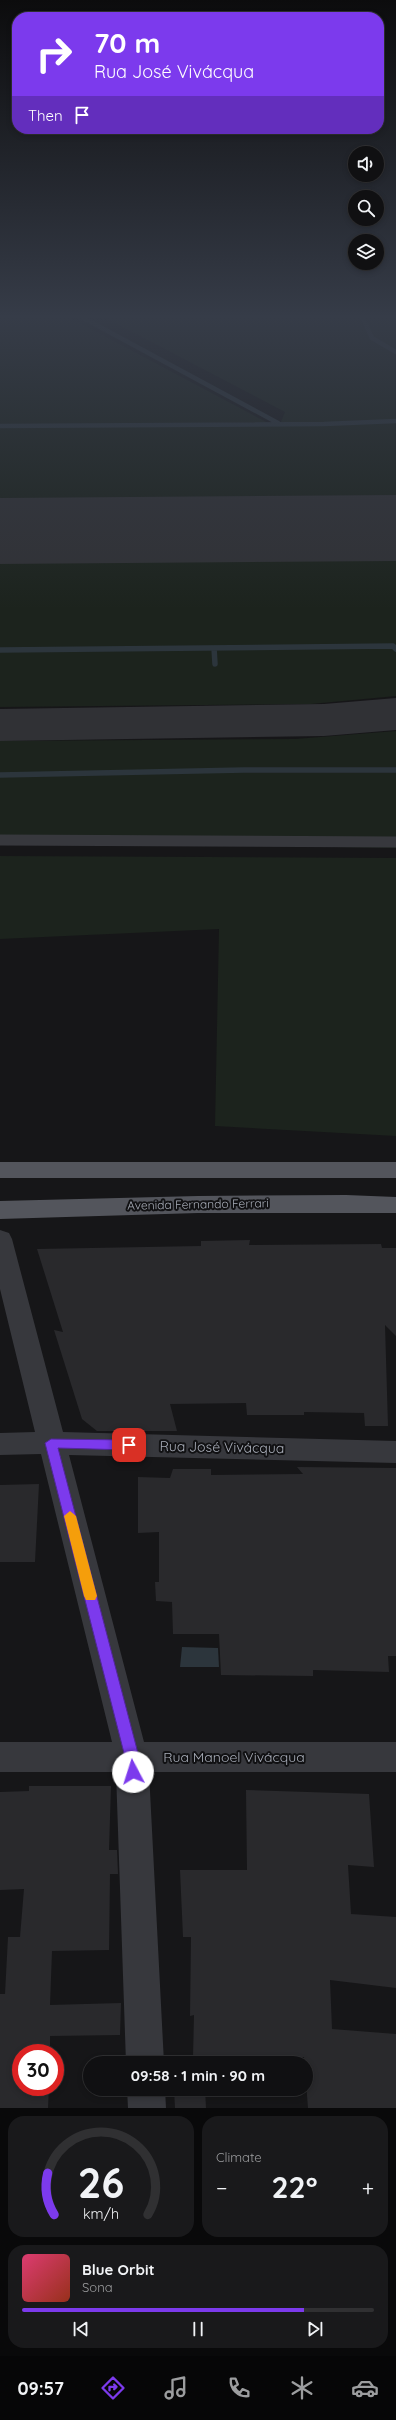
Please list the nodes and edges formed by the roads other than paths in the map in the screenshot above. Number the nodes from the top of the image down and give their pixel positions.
1 (0, 840) edge
2 (396, 842) edge
3 (0, 1170) edge
4 (396, 1170) edge
5 (396, 1205) edge
6 (0, 1210) edge
7 (0, 1239) edge
8 (51, 1443) junction
9 (0, 1444) edge
10 (396, 1452) edge
11 (0, 1756) edge
12 (132, 1757) junction
13 (396, 1757) edge
14 (145, 2056) edge
15 (146, 2096) edge
16 (147, 2108) edge

1 - 2 lane
3 - 4 main road
5 - 6 main road, Avenida Fernando Ferrari
7 - 8 street
8 - 9 street, Rua José Vivácqua
8 - 10 street, Rua José Vivácqua
8 - 12 street
11 - 12 street, Rua Manoel Vivácqua
12 - 13 street, Rua Manoel Vivácqua
12 - 14 street
15 - 16 street

